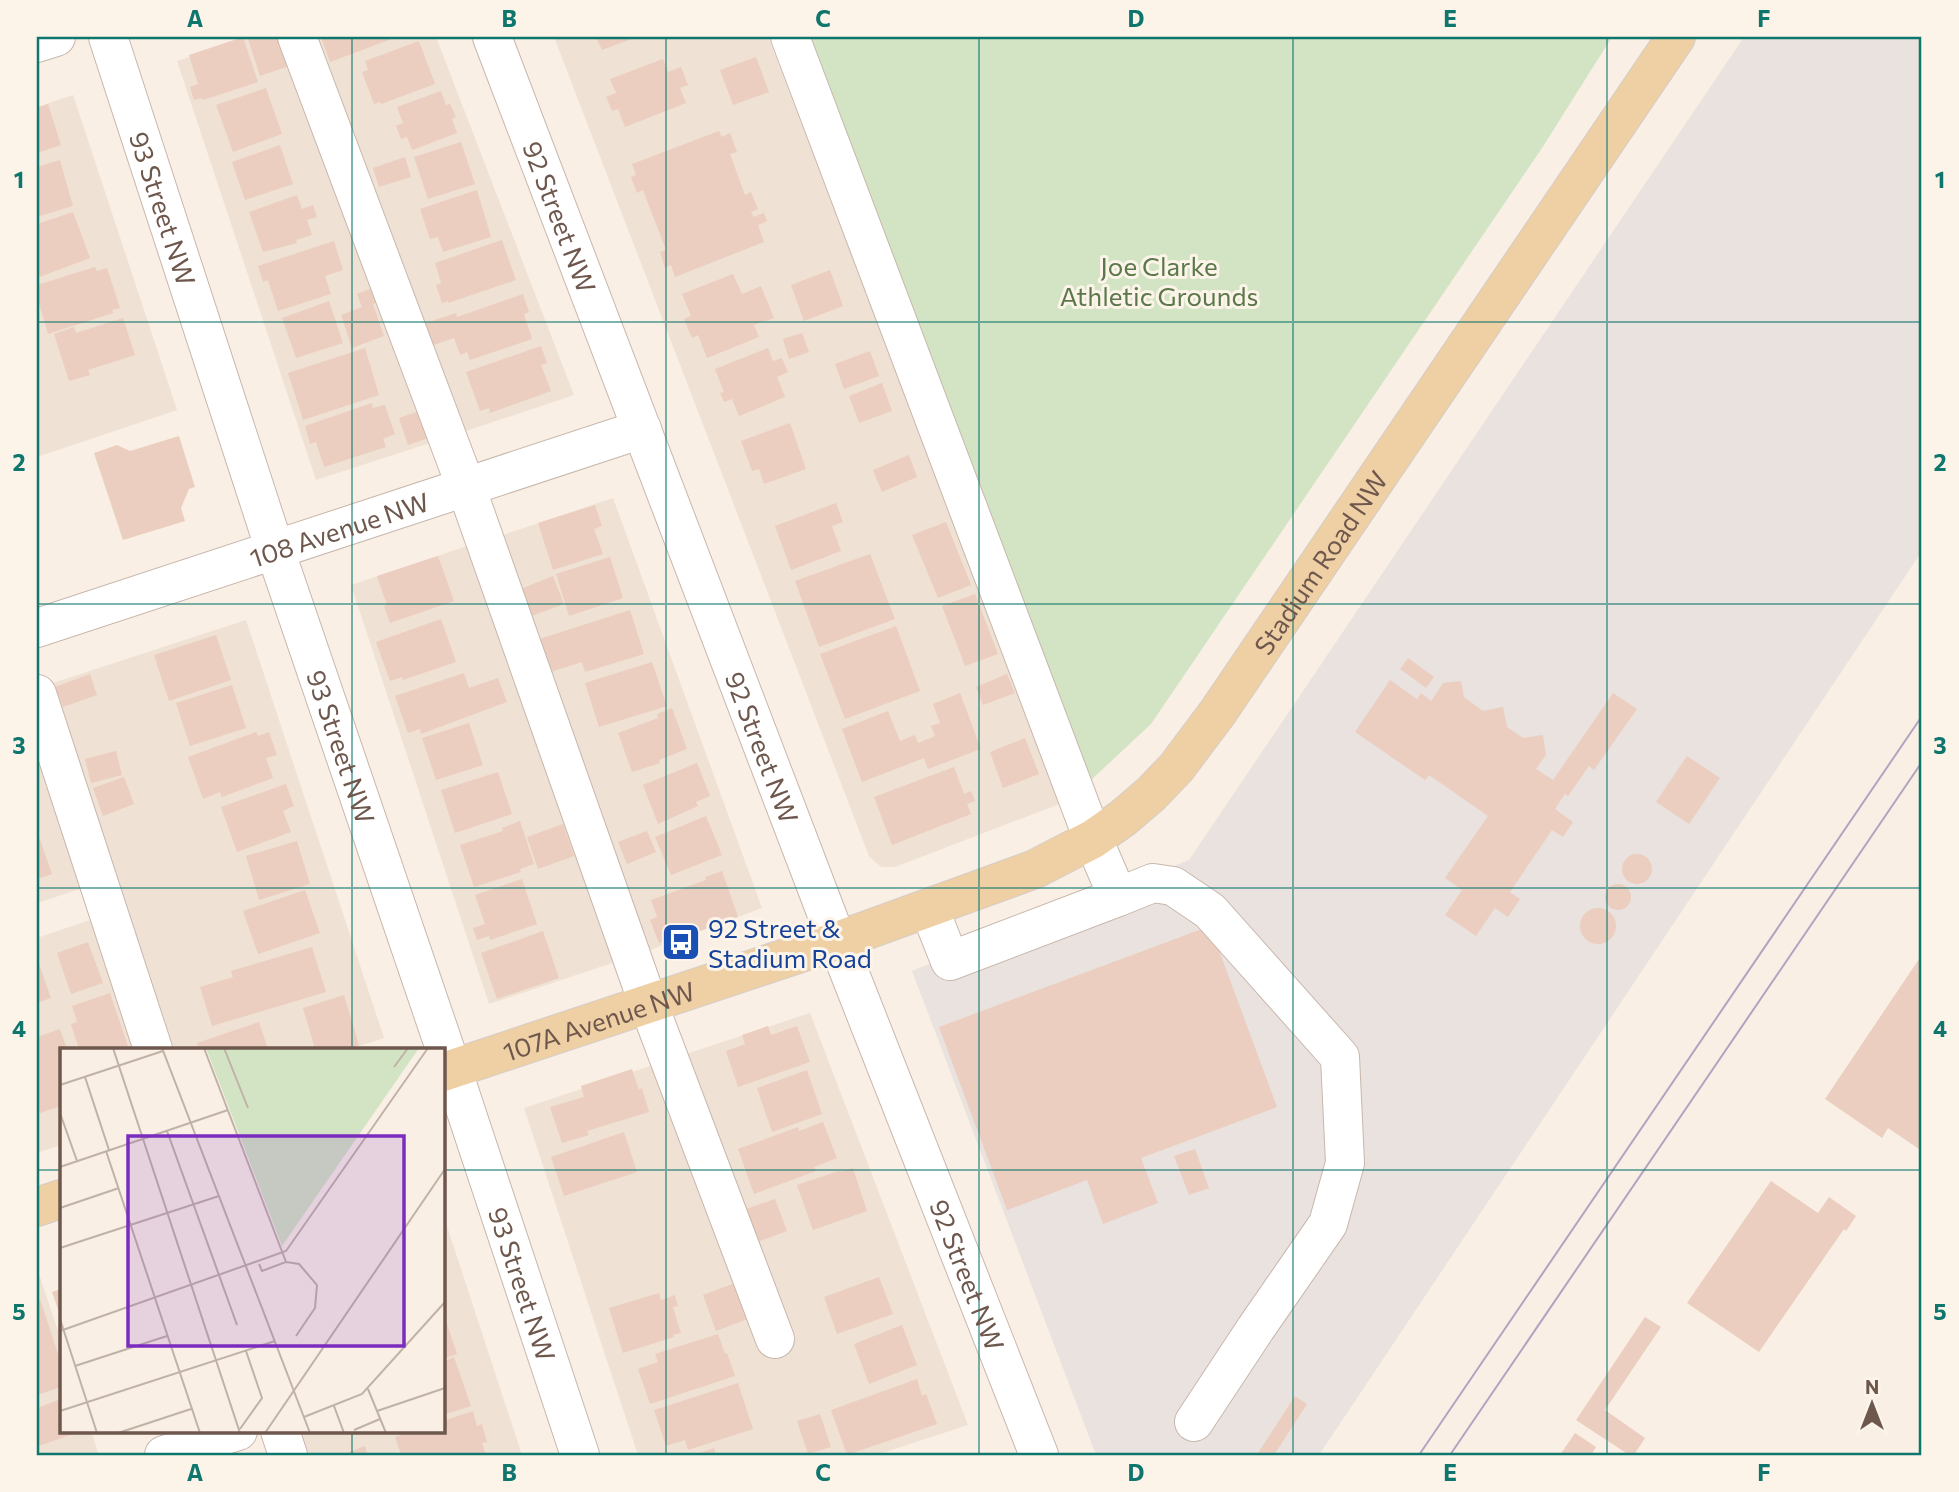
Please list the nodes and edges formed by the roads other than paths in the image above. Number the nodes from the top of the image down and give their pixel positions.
1 (56, 37) edge
2 (108, 37) edge
3 (297, 37) edge
4 (492, 37) edge
5 (790, 37) edge
6 (1676, 37) edge
7 (37, 43) edge
8 (642, 429) junction
9 (466, 487) junction
10 (275, 550) junction
11 (37, 628) edge
12 (37, 694) edge
13 (1093, 839) junction
14 (1118, 897) junction
15 (929, 908) junction
16 (837, 941) junction
17 (648, 1003) junction
18 (153, 1048) edge
19 (439, 1048) edge
20 (447, 1071) edge
21 (60, 1199) edge
22 (37, 1207) edge
23 (775, 1339) dead end
24 (1194, 1422) dead end
25 (236, 1432) edge
26 (280, 1432) edge
27 (164, 1455) edge
28 (288, 1455) edge
29 (580, 1455) edge
30 (1040, 1455) edge

1 - 7 street
2 - 10 street, 93 Street NW
3 - 9 street
4 - 8 street, 92 Street NW
5 - 13 street
6 - 13 main road, Stadium Road NW
8 - 9 street, 108 Avenue NW
8 - 16 street, 92 Street NW
9 - 10 street, 108 Avenue NW
9 - 17 street
10 - 11 street, 108 Avenue NW
10 - 19 street, 93 Street NW
12 - 18 street
13 - 14 street
13 - 15 main road, Stadium Road NW
14 - 15 street
14 - 24 street
15 - 16 main road, Stadium Road NW
16 - 17 main road, 107A Avenue NW
16 - 30 street, 92 Street NW
17 - 20 main road, 107A Avenue NW
17 - 23 street
20 - 29 street, 93 Street NW
21 - 22 main road
25 - 27 street
26 - 28 street

